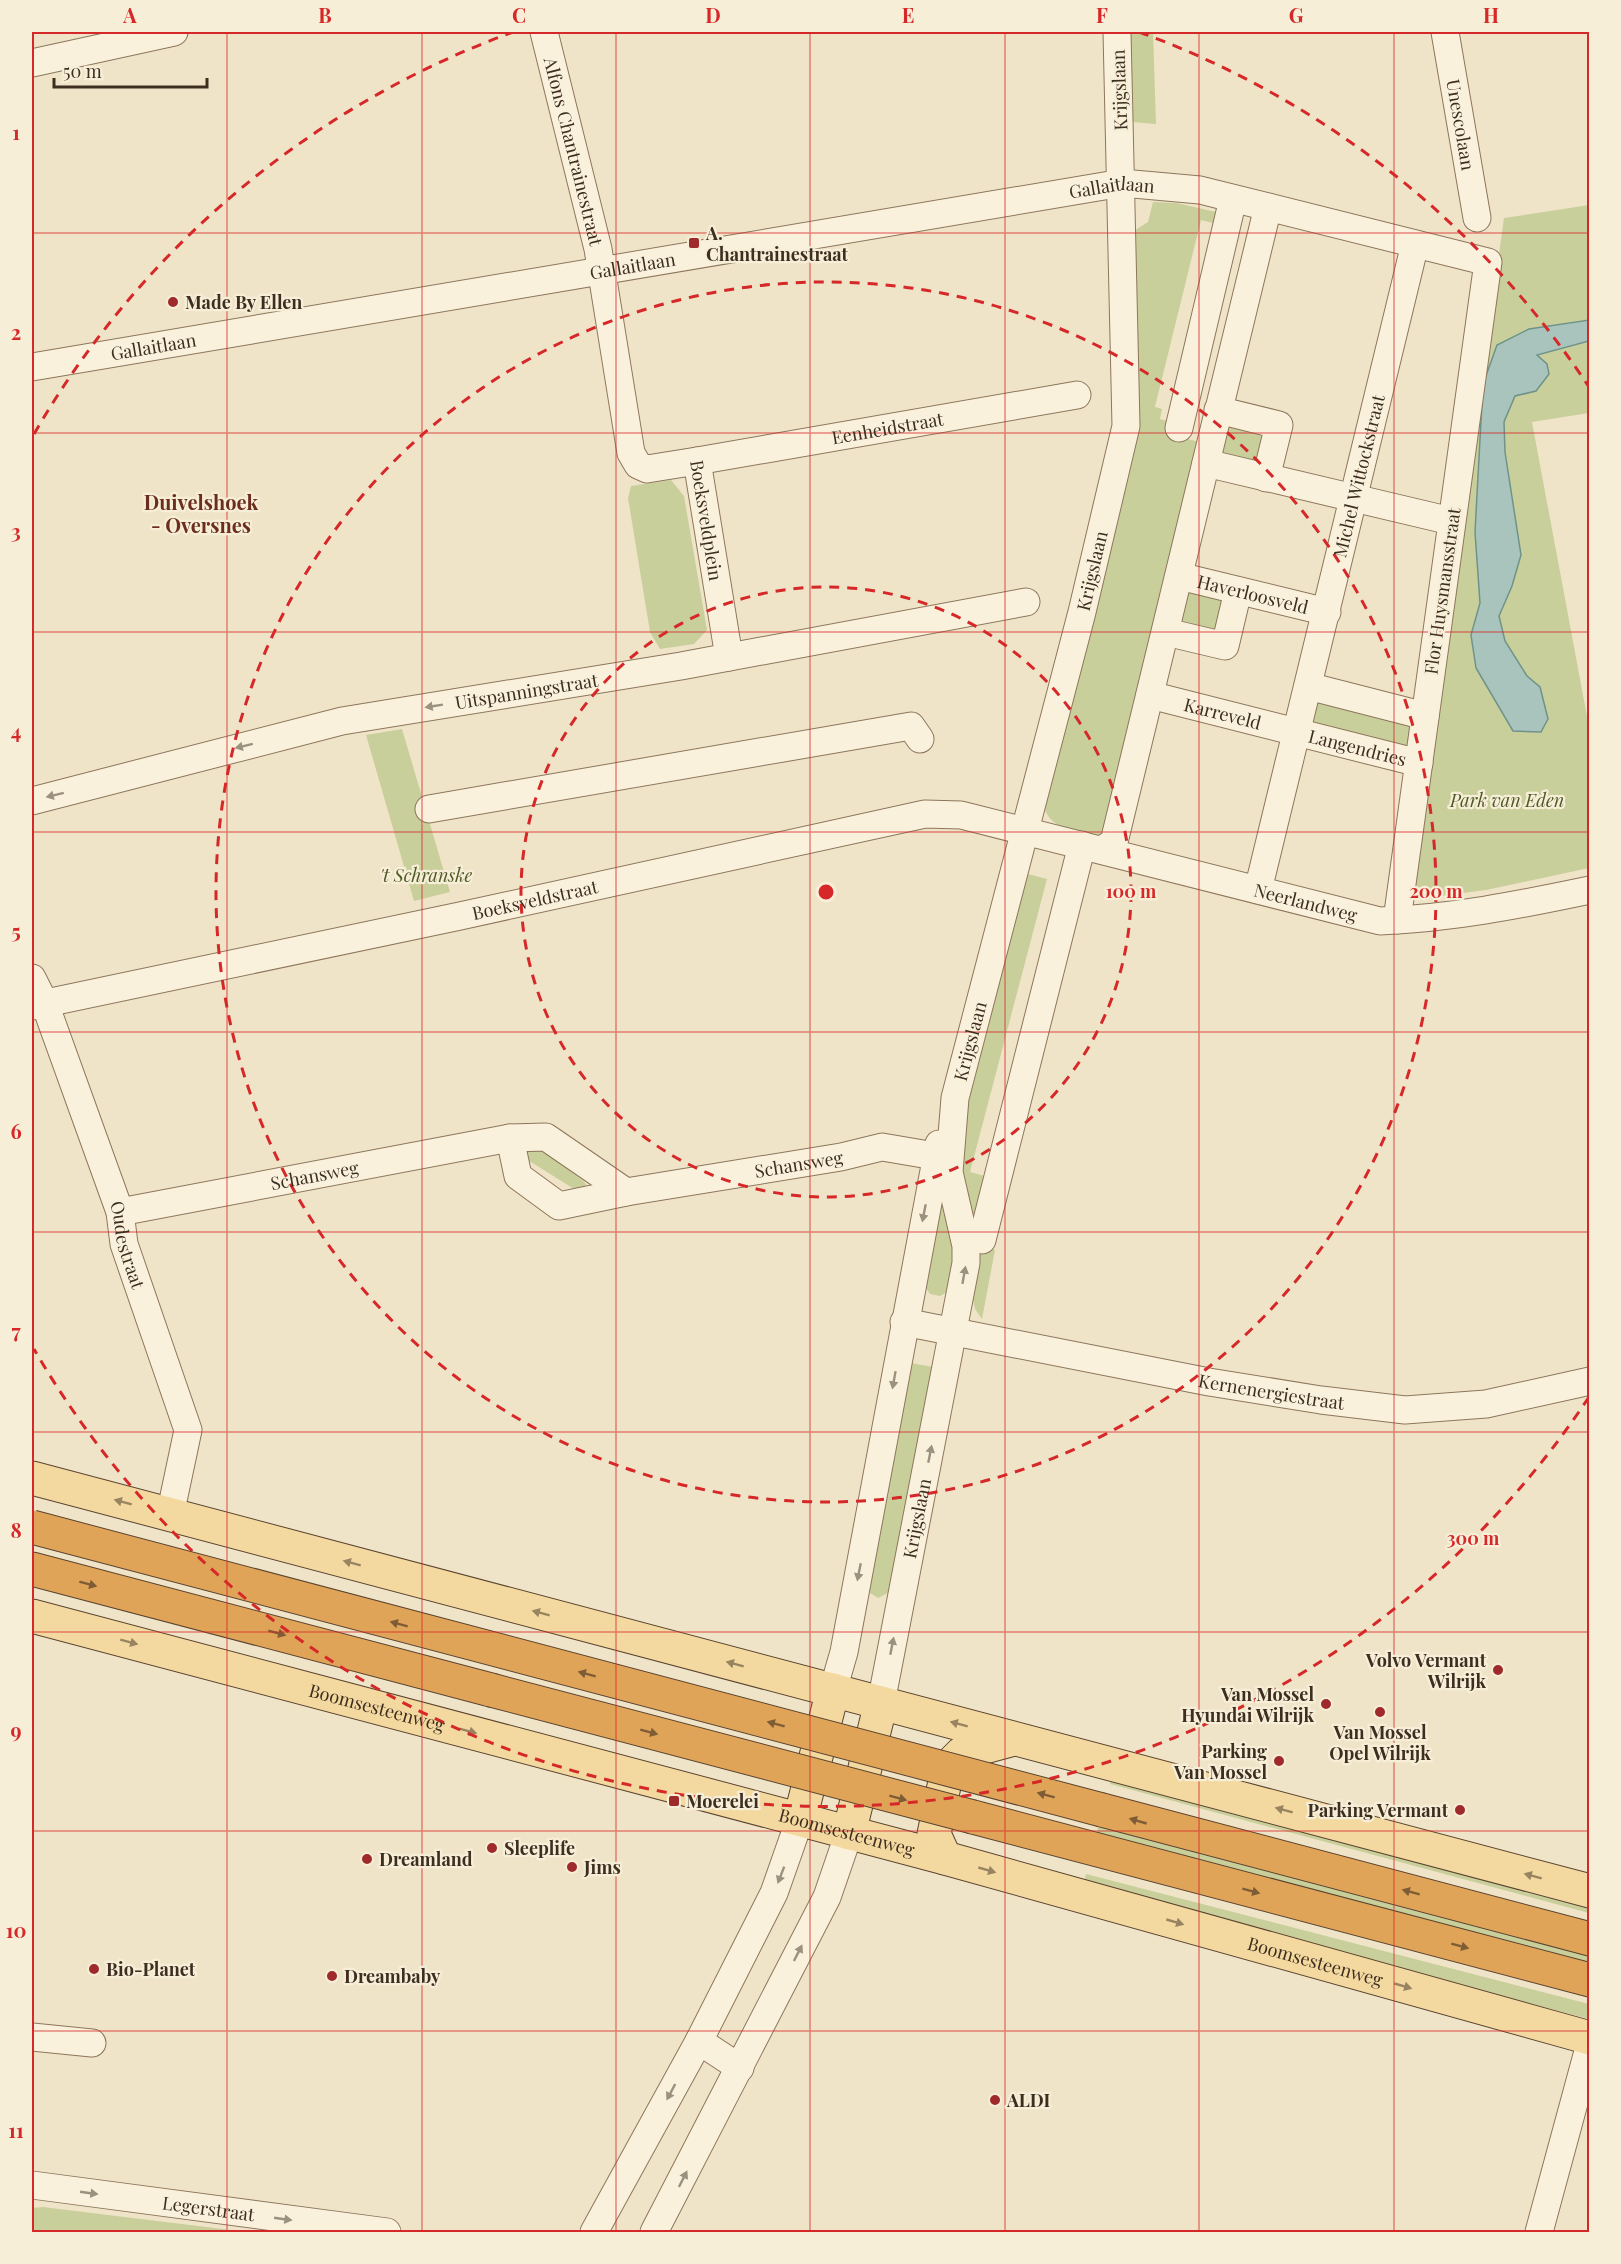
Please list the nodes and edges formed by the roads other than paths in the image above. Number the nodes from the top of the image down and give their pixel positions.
1 (174, 32) edge
2 (544, 32) edge
3 (1117, 32) edge
4 (1445, 32) edge
5 (32, 63) edge
6 (1122, 183) junction
7 (1233, 199) junction
8 (1268, 207) junction
9 (1477, 218) dead end
10 (1415, 244) junction
11 (601, 272) junction
12 (32, 367) edge
13 (1077, 395) dead end
14 (1218, 410) junction
15 (1179, 428) dead end
16 (697, 461) junction
17 (1206, 463) junction
18 (1266, 478) junction
19 (1355, 499) junction
20 (1451, 521) junction
21 (1179, 576) junction
22 (1238, 591) junction
23 (1026, 602) dead end
24 (1326, 612) junction
25 (1166, 632) junction
26 (729, 657) junction
27 (1308, 686) junction
28 (1150, 695) junction
29 (1425, 716) junction
30 (1296, 733) junction
31 (920, 739) dead end
32 (1419, 763) junction
33 (32, 801) edge
34 (429, 809) dead end
35 (1026, 831) junction
36 (1092, 848) junction
37 (1258, 890) junction
38 (1590, 890) edge
39 (1397, 920) junction
40 (32, 978) edge
41 (38, 1005) edge
42 (955, 1098) junction
43 (510, 1138) junction
44 (935, 1156) junction
45 (626, 1192) junction
46 (120, 1212) junction
47 (982, 1240) dead end
48 (904, 1322) junction
49 (954, 1332) junction
50 (1590, 1381) edge
51 (32, 1478) edge
52 (170, 1515) junction
53 (32, 1527) edge
54 (32, 1569) edge
55 (32, 1616) edge
56 (833, 1690) junction
57 (880, 1703) junction
58 (1015, 1739) junction
59 (800, 1819) junction
60 (849, 1833) junction
61 (945, 1858) junction
62 (1590, 1891) edge
63 (1590, 1939) edge
64 (1590, 1980) edge
65 (32, 2037) edge
66 (1590, 2038) edge
67 (699, 2041) junction
68 (92, 2043) dead end
69 (1590, 2044) edge
70 (740, 2068) junction
71 (32, 2185) edge
72 (387, 2232) edge
73 (594, 2232) edge
74 (654, 2232) edge
75 (1539, 2232) edge

1 - 5 street
2 - 11 street, Alfons Chantrainestraat
3 - 6 street, Krijgslaan
4 - 9 street, Unescolaan
6 - 7 street, Gallaitlaan
6 - 11 street, Gallaitlaan
6 - 35 street, Krijgslaan
7 - 8 street
7 - 15 street
8 - 10 street
8 - 14 street
10 - 19 street, Michel Wittockstraat
10 - 20 street, Flor Huysmansstraat
11 - 12 street, Gallaitlaan
11 - 16 street, Boeksveldplein
13 - 16 street, Eenheidstraat
14 - 17 street
14 - 18 street
16 - 26 street, Boeksveldplein
17 - 18 street
17 - 21 street
18 - 19 street
19 - 20 street
19 - 24 street, Michel Wittockstraat
20 - 29 street, Flor Huysmansstraat
21 - 22 street, Haverloosveld
21 - 25 street
22 - 24 street, Haverloosveld
22 - 25 street
23 - 26 street, Uitspanningstraat
24 - 27 street, Michel Wittockstraat
25 - 28 street
26 -> 33 street, Uitspanningstraat
27 - 29 street
27 - 30 street, Michel Wittockstraat
28 - 30 street, Karreveld
28 - 36 street
29 - 32 street, Flor Huysmansstraat
30 - 32 street, Langendries
30 - 37 street, Michel Wittockstraat
31 - 34 street
32 - 39 street, Flor Huysmansstraat
35 - 36 street, Neerlandweg
35 - 41 street, Boeksveldstraat
35 - 42 street, Krijgslaan
36 - 37 street, Neerlandweg
36 - 47 street
37 - 39 street, Neerlandweg
38 - 39 street, Neerlandweg
40 - 41 street, Oudestraat
41 - 46 street, Oudestraat
42 - 44 street, Krijgslaan
49 -> 42 street, Krijgslaan
43 - 45 street, Schansweg
43 - 45 street, Schansweg
43 - 46 street, Schansweg
44 - 45 street, Schansweg
44 -> 48 street, Krijgslaan
46 - 52 street, Oudestraat
48 - 49 street, Kernenergiestraat
48 -> 56 street, Krijgslaan
49 - 50 street, Kernenergiestraat
57 -> 49 street, Krijgslaan
52 -> 51 main road
56 -> 52 main road
63 -> 53 highway, bridge
54 -> 64 highway, bridge
55 -> 59 main road, Boomsesteenweg
56 - 57 main road
56 - 59 main road, Krijgslaan
58 -> 57 main road
57 - 60 main road, Krijgslaan
58 - 61 main road
62 -> 58 main road
59 - 60 main road, Boomsesteenweg
59 -> 67 street
60 - 61 main road, Boomsesteenweg
70 -> 60 street
61 -> 66 main road, Boomsesteenweg
65 - 68 street
67 - 70 street
67 -> 73 street
69 - 75 street
74 -> 70 street
71 -> 72 street, Legerstraat

